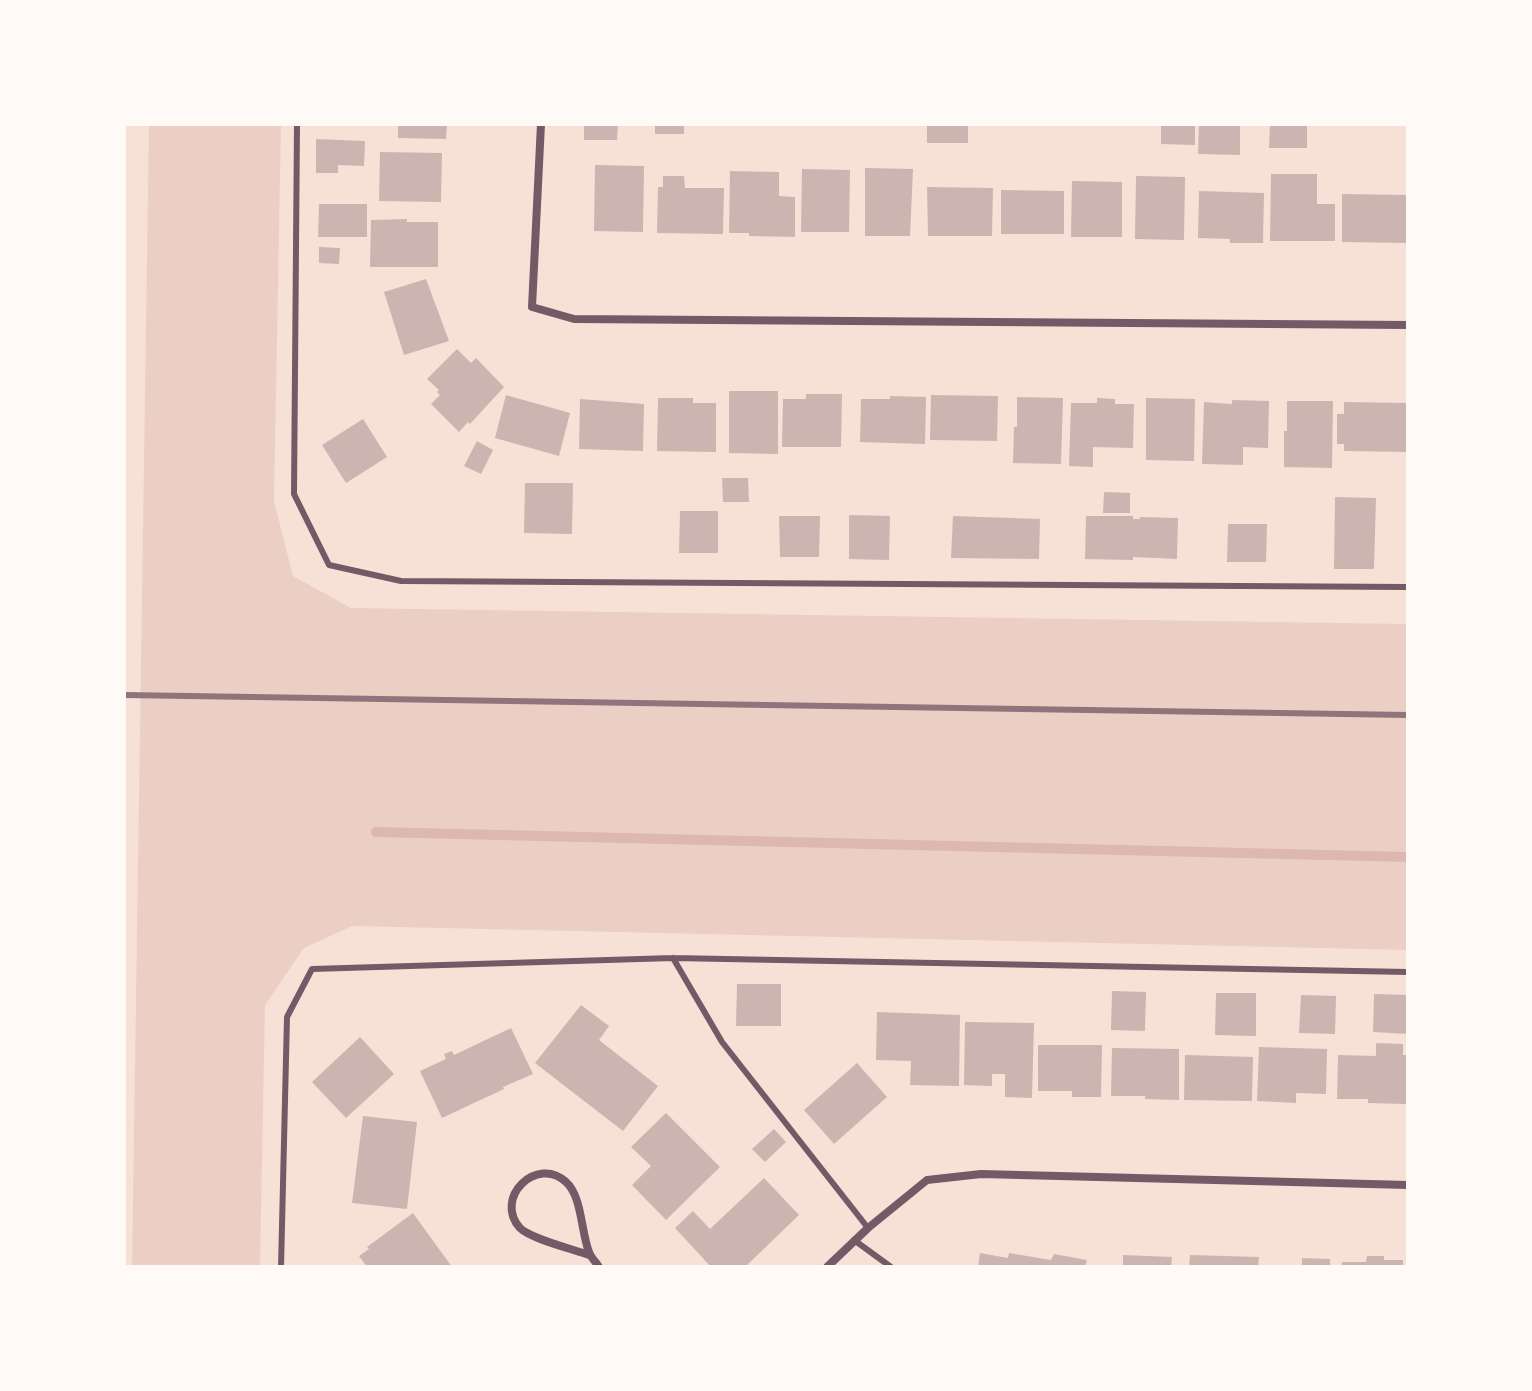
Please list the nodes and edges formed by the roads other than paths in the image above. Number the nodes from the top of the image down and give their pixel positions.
1 (297, 124) edge
2 (541, 124) edge
3 (1408, 325) edge
4 (1408, 587) edge
5 (673, 958) junction
6 (1408, 972) edge
7 (1408, 1185) edge
8 (868, 1228) junction
9 (854, 1240) junction
10 (589, 1255) junction
11 (281, 1267) edge
12 (599, 1267) edge
13 (827, 1267) edge
14 (891, 1267) edge

1 - 4 lane
2 - 3 street
5 - 6 lane
5 - 8 lane
5 - 11 lane
7 - 8 street
8 - 9 street
9 - 13 street
9 - 14 lane
10 - 10 street
10 - 12 street

